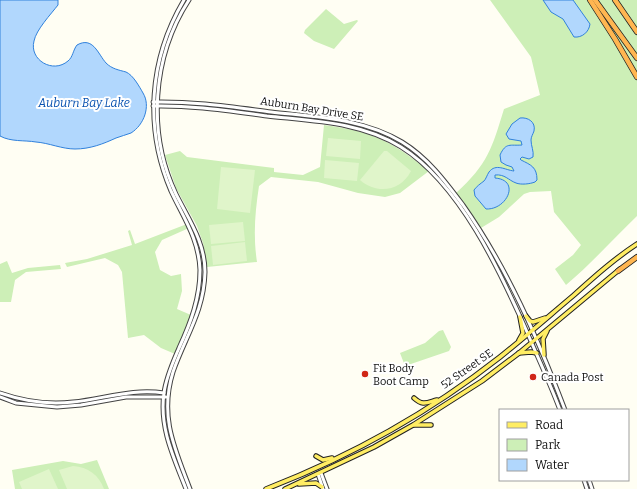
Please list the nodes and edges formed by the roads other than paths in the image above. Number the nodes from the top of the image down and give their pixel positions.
1 (184, 0) edge
2 (189, 0) edge
3 (590, 0) edge
4 (595, 0) edge
5 (615, 0) edge
6 (637, 32) edge
7 (637, 58) edge
8 (637, 77) edge
9 (155, 102) junction
10 (153, 106) junction
11 (157, 106) junction
12 (637, 244) edge
13 (637, 254) edge
14 (637, 257) edge
15 (618, 271) junction
16 (520, 316) junction
17 (526, 316) junction
18 (548, 317) junction
19 (547, 330) junction
20 (532, 331) junction
21 (528, 334) junction
22 (536, 339) junction
23 (518, 342) junction
24 (532, 342) junction
25 (519, 353) junction
26 (537, 353) junction
27 (544, 355) junction
28 (0, 393) edge
29 (164, 393) junction
30 (168, 396) junction
31 (0, 397) edge
32 (164, 397) junction
33 (414, 398) dead end
34 (442, 398) junction
35 (560, 409) edge
36 (565, 409) edge
37 (422, 411) junction
38 (426, 416) junction
39 (413, 425) junction
40 (432, 425) dead end
41 (316, 456) dead end
42 (339, 456) junction
43 (317, 467) junction
44 (319, 474) junction
45 (294, 485) junction
46 (323, 488) edge
47 (186, 489) edge
48 (190, 489) edge
49 (266, 489) edge
50 (285, 489) edge
51 (327, 489) edge

1 - 9 street
2 - 9 street
3 - 8 highway
4 - 7 highway
5 - 6 highway
9 - 10 street
9 - 11 street
9 - 17 street, Auburn Bay Drive SE
10 - 11 street, Auburn Bay Drive SE
10 - 29 street
11 - 16 street, Auburn Bay Drive SE
11 - 30 street
12 - 18 main road, 52 Street SE
13 - 15 main road, 52 Street SE
14 - 15 highway
15 - 19 main road, 52 Street SE
16 - 21 street, Auburn Bay Drive SE
16 - 23 main road
17 - 18 main road
17 - 20 street, Auburn Bay Drive SE
18 - 20 main road, 52 Street SE
19 - 22 main road, 52 Street SE
19 - 27 main road
20 - 21 main road, 52 Street SE
20 - 22 street, Auburn Bay Drive SE
21 - 23 main road, 52 Street SE
21 - 24 street, Auburn Bay Drive SE
22 - 24 main road, 52 Street SE
22 - 27 street, Auburn Bay Drive SE
23 - 34 main road, 52 Street SE
24 - 25 main road, 52 Street SE
24 - 26 street, Auburn Bay Drive SE
25 - 26 main road
25 - 38 main road, 52 Street SE
26 - 35 street, Auburn Bay Drive SE
27 - 36 street, Auburn Bay Drive SE
28 - 29 street
29 - 30 street
29 - 32 street
30 - 32 street
30 - 48 street
31 - 32 street
32 - 47 street
33 - 34 main road
34 - 37 main road, 52 Street SE
37 - 38 main road
37 - 42 main road, 52 Street SE
38 - 39 main road, 52 Street SE
39 - 40 main road
39 - 44 main road, 52 Street SE
41 - 42 main road
42 - 43 main road, 52 Street SE
43 - 44 main road
43 - 49 main road, 52 Street SE
44 - 45 main road, 52 Street SE
44 - 46 street
44 - 51 street
45 - 46 main road
45 - 50 main road, 52 Street SE

